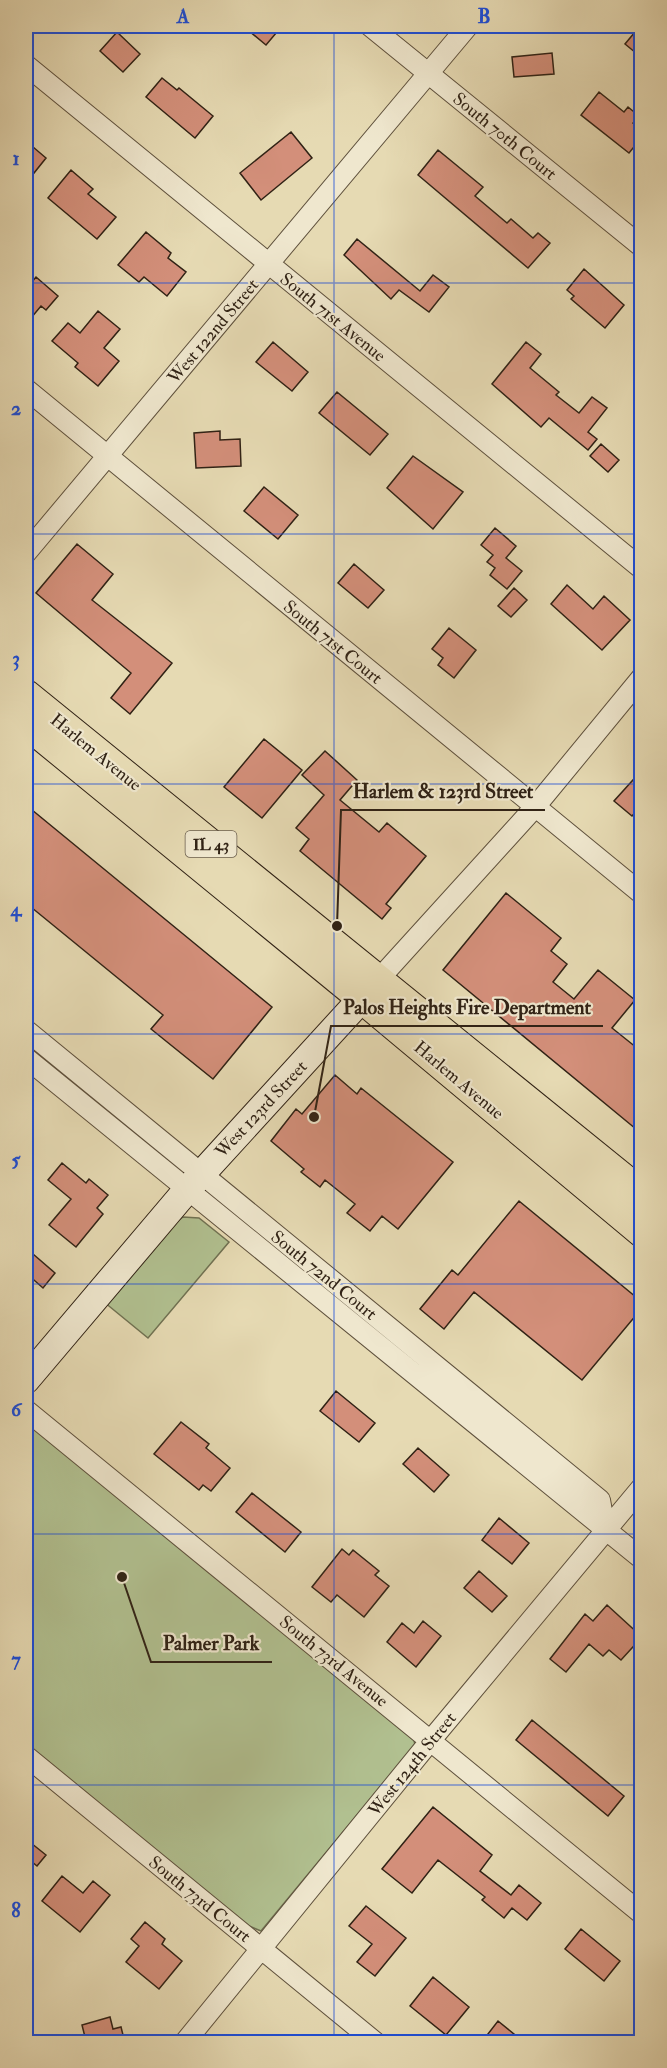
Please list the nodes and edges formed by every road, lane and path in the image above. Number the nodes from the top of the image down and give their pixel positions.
1 (370, 26) edge
2 (468, 26) edge
3 (26, 65) edge
4 (429, 74) junction
5 (642, 247) edge
6 (269, 265) junction
7 (26, 389) edge
8 (107, 456) junction
9 (26, 553) edge
10 (642, 569) edge
11 (642, 677) edge
12 (26, 695) edge
13 (26, 723) edge
14 (535, 807) junction
15 (642, 894) edge
16 (371, 989) junction
17 (26, 1030) edge
18 (26, 1058) edge
19 (193, 1183) junction
20 (642, 1194) edge
21 (642, 1232) edge
22 (334, 1283) junction
23 (321, 1300) junction
24 (26, 1380) edge
25 (26, 1410) edge
26 (642, 1487) edge
27 (605, 1529) junction
28 (642, 1559) edge
29 (431, 1740) junction
30 (26, 1756) edge
31 (642, 1914) edge
32 (262, 1949) junction
33 (186, 2043) edge
34 (375, 2043) edge

1 - 4 street, South 70th Court
2 - 4 street, West 122nd Street
3 - 6 street, South 71st Avenue
4 - 5 street, South 70th Court
4 - 6 street, West 122nd Street
6 - 8 street, West 122nd Street
6 - 10 street, South 71st Avenue
7 - 8 street, South 71st Court
8 - 9 street, West 122nd Street
8 - 14 street, South 71st Court
11 - 14 street, West 123rd Street
12 - 16 main road, Harlem Avenue / IL 43
13 - 16 main road, Harlem Avenue / IL 43
14 - 15 street, South 71st Court
14 - 16 street, West 123rd Street
16 - 19 street, West 123rd Street
16 - 20 main road, Harlem Avenue / IL 43
16 - 21 main road, Harlem Avenue / IL 43
17 - 19 street, South 72nd Court
18 - 19 street, South 72nd Court
19 - 22 street, South 72nd Court
19 - 23 street, South 72nd Court
19 - 24 street, West 123rd Street
22 - 23 street
22 - 27 street, South 72nd Court
23 - 27 street, South 72nd Court
25 - 29 street, South 73rd Avenue
26 - 27 street, West 124th Street
27 - 28 street, South 72nd Court
27 - 29 street, West 124th Street
29 - 31 street, South 73rd Avenue
29 - 32 street, West 124th Street
30 - 32 street, South 73rd Court
32 - 33 street, West 124th Street
32 - 34 street, South 73rd Court

